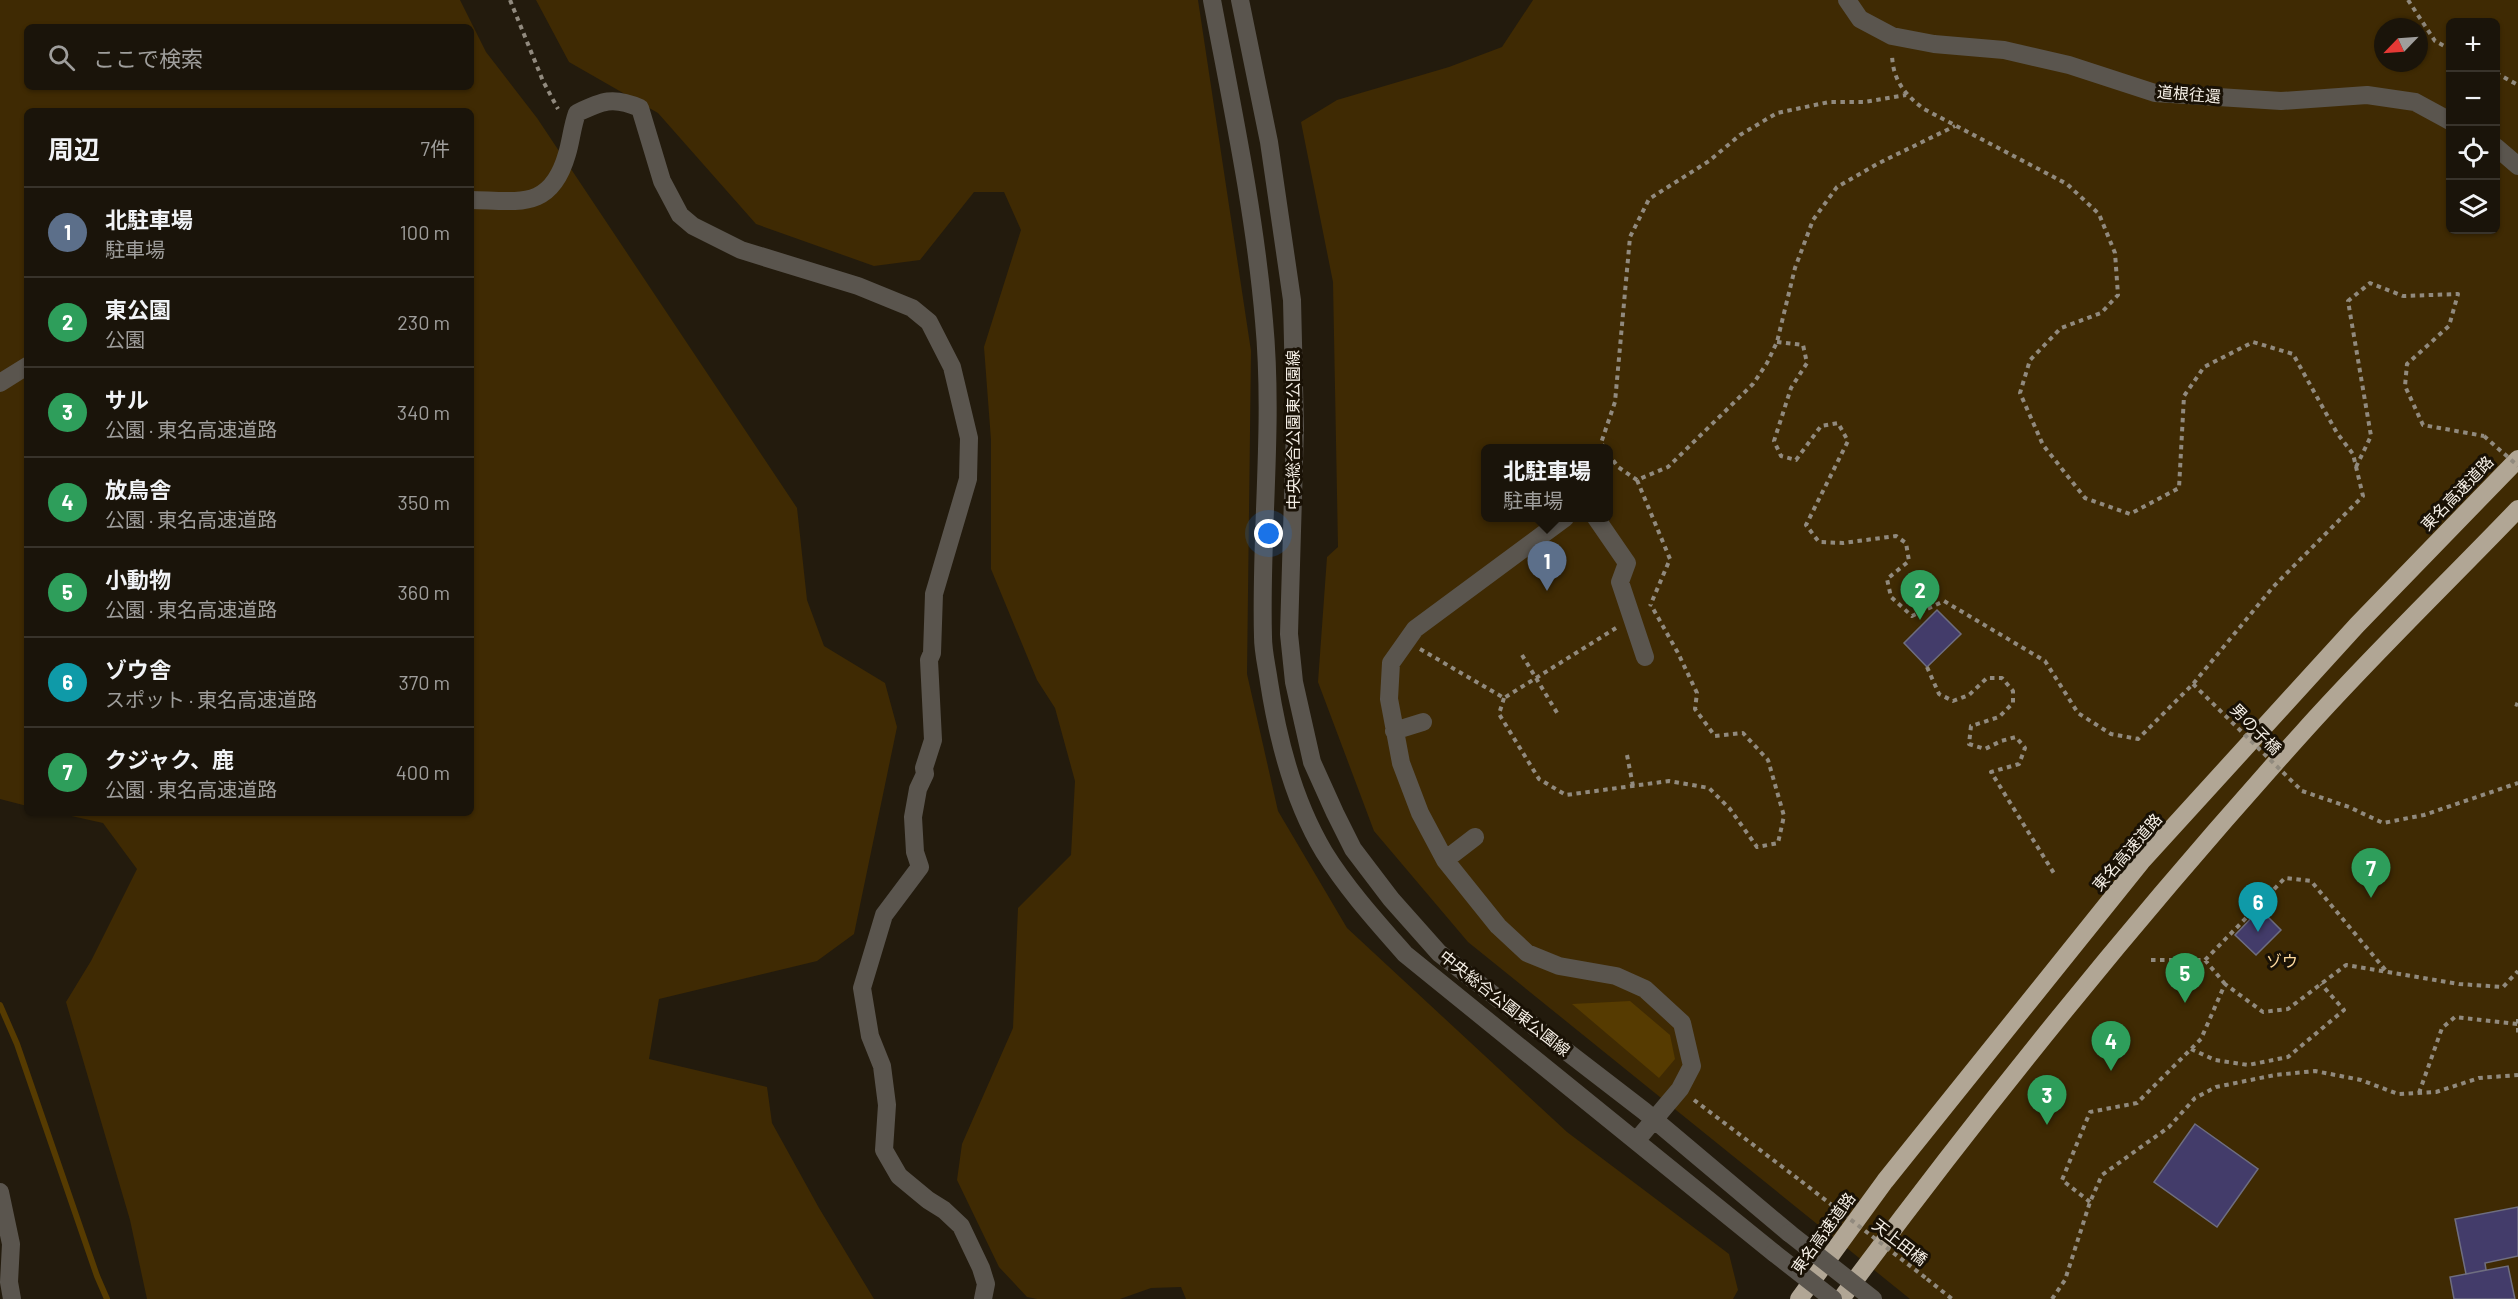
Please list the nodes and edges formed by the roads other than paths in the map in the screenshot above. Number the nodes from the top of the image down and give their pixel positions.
1 (1212, 0) edge
2 (1240, 0) edge
3 (1847, 0) edge
4 (2446, 118) edge
5 (2500, 150) edge
6 (2518, 166) edge
7 (474, 200) edge
8 (24, 368) edge
9 (0, 383) edge
10 (2518, 459) edge
11 (2518, 509) edge
12 (1560, 522) edge
13 (1599, 522) edge
14 (1645, 657) dead end
15 (1423, 722) dead end
16 (1394, 731) junction
17 (1474, 837) dead end
18 (1445, 860) junction
19 (1653, 1119) junction
20 (1636, 1141) junction
21 (0, 1192) edge
22 (12, 1299) edge
23 (983, 1299) edge
24 (1798, 1299) edge
25 (1833, 1299) edge
26 (1841, 1299) edge
27 (1874, 1299) edge

1 - 20 street
2 - 19 street, 中央総合公園東公園線
3 - 4 street, 道根往還
5 - 6 street
7 - 23 street
8 - 9 street
10 - 24 highway, 東名高速道路
11 - 26 highway
12 - 16 street
13 - 14 street
15 - 16 street
16 - 18 street
17 - 18 street
18 - 19 street
19 - 20 street
19 - 27 street, 中央総合公園東公園線, bridge
20 - 25 street, bridge
21 - 22 street

